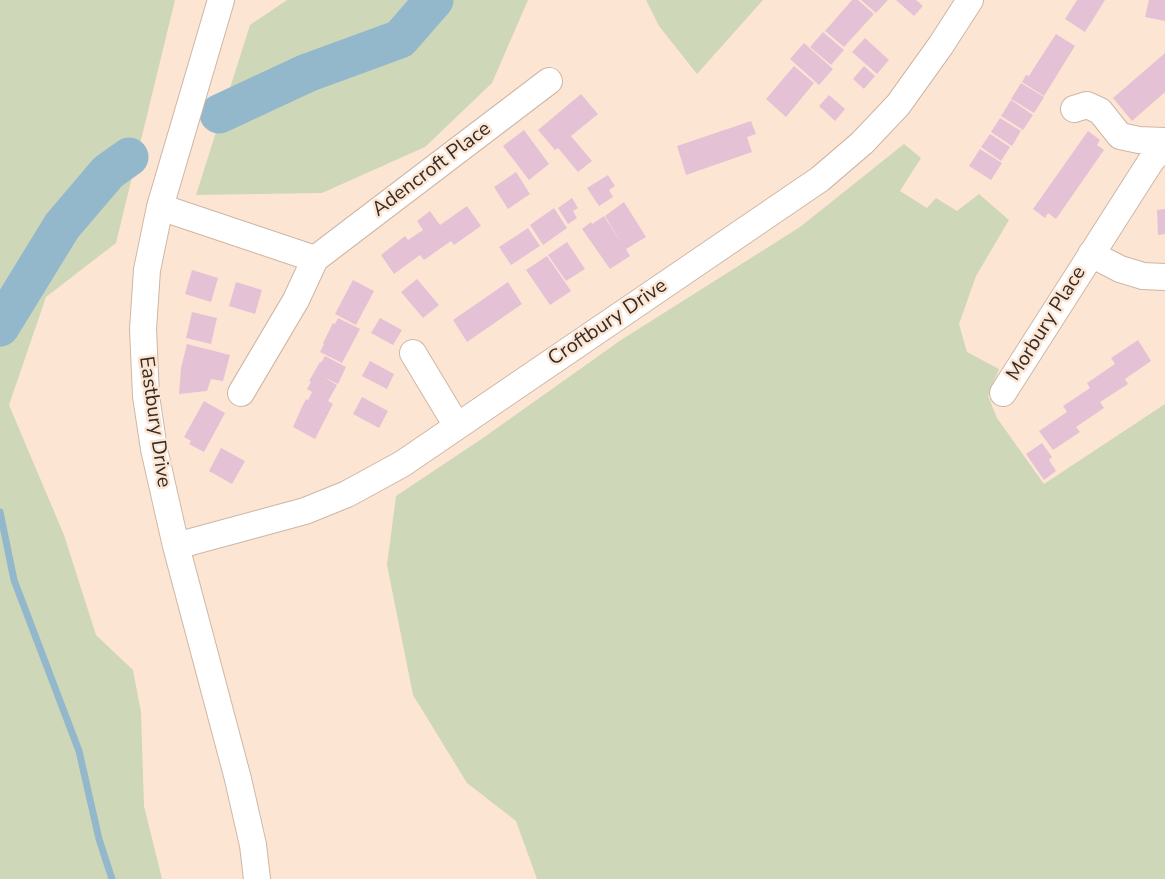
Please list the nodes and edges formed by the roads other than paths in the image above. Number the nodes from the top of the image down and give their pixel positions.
1 (221, 0) edge
2 (970, 0) edge
3 (549, 81) dead end
4 (1074, 109) dead end
5 (1165, 143) edge
6 (160, 207) junction
7 (1091, 254) junction
8 (315, 259) junction
9 (1165, 277) edge
10 (413, 353) dead end
11 (241, 393) dead end
12 (1003, 393) dead end
13 (457, 426) junction
14 (176, 546) junction
15 (257, 879) edge

1 - 6 street, Eastbury Drive
2 - 13 street, Croftbury Drive
3 - 8 street, Adencroft Place
4 - 5 street
5 - 7 street, Morbury Place
6 - 8 street
6 - 14 street, Eastbury Drive
7 - 9 street, Morbury Place
7 - 12 street, Morbury Place
8 - 11 street, Adencroft Place
10 - 13 street
13 - 14 street, Croftbury Drive
14 - 15 street, Eastbury Drive

